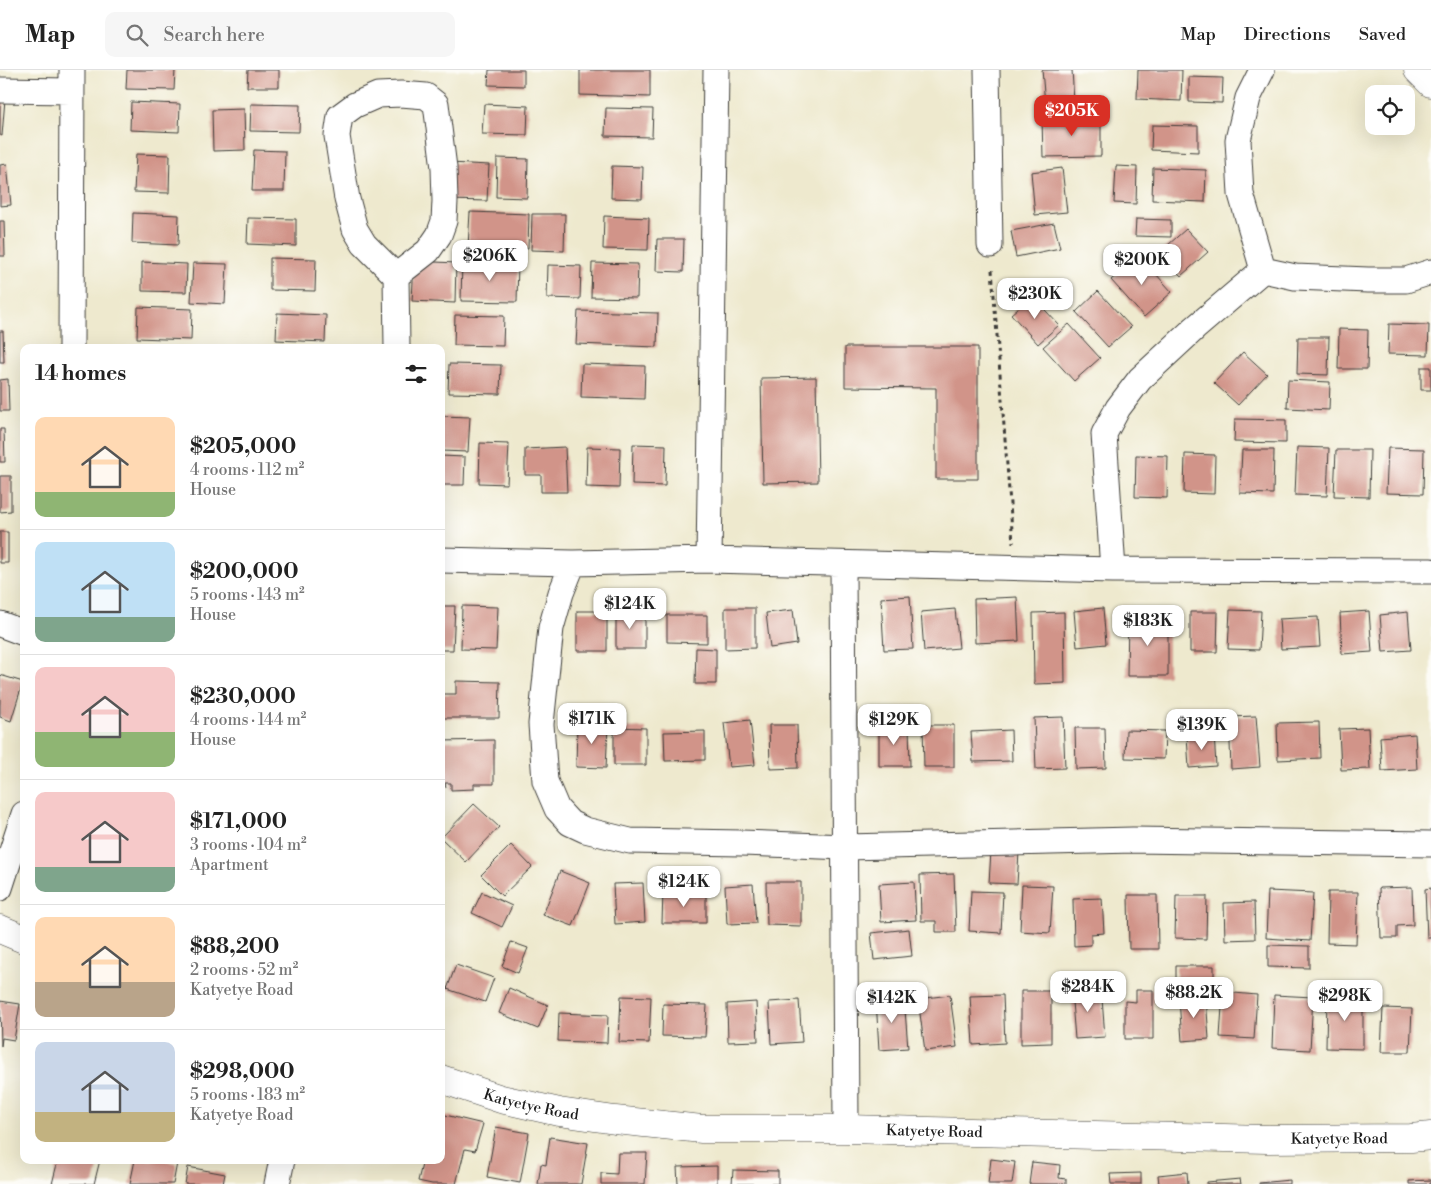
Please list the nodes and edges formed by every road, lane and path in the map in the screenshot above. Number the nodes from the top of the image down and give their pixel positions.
1 (716, 70) edge
2 (987, 70) edge
3 (1262, 70) edge
4 (72, 81) edge
5 (0, 90) edge
6 (990, 245) joint
7 (1263, 270) junction
8 (1431, 272) edge
9 (396, 276) junction
10 (71, 344) edge
11 (397, 344) edge
12 (445, 560) edge
13 (709, 560) junction
14 (573, 563) junction
15 (843, 564) junction
16 (1015, 568) junction
17 (1114, 570) junction
18 (1431, 571) edge
19 (0, 624) edge
20 (20, 632) edge
21 (20, 826) edge
22 (1431, 844) edge
23 (846, 847) junction
24 (0, 888) edge
25 (0, 929) edge
26 (20, 937) edge
27 (445, 1080) edge
28 (846, 1129) junction
29 (1431, 1136) edge
30 (281, 1164) edge
31 (277, 1184) edge

1 - 13 street
2 - 6 street
3 - 7 street
4 - 5 street
4 - 10 street
6 - 16 path
7 - 8 street
7 - 17 street
9 - 9 street
9 - 11 street
12 - 14 street
13 - 14 street
13 - 15 street
14 - 23 street
15 - 16 street
15 - 23 street
16 - 17 street
17 - 18 street
19 - 20 street
21 - 24 street
22 - 23 street
23 - 28 street
25 - 26 street
27 - 28 street, Katyetye Road
28 - 29 street, Katyetye Road
30 - 31 street

